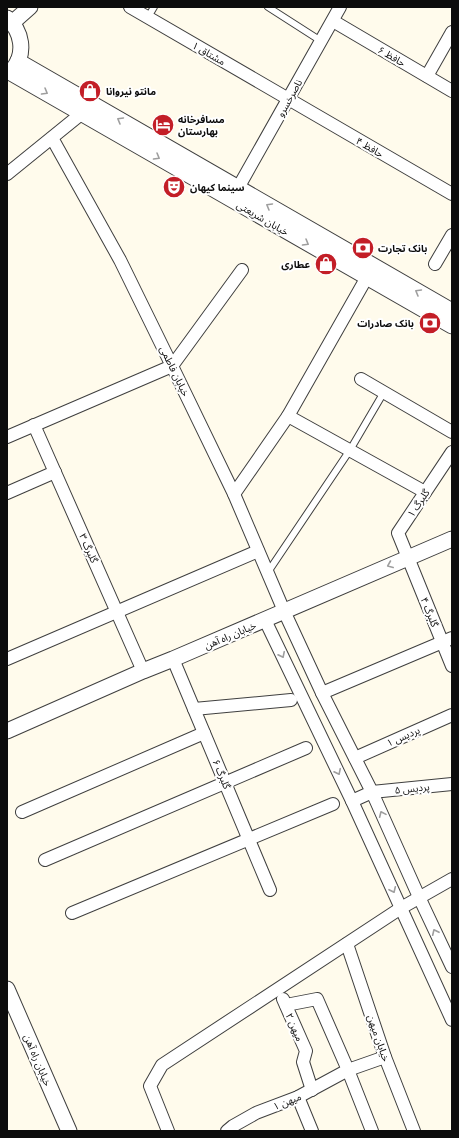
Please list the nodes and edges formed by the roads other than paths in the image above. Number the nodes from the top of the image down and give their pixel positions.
1 (30, 7) edge
2 (130, 7) edge
3 (268, 7) edge
4 (340, 7) edge
5 (151, 12) edge
6 (10, 20) edge
7 (333, 21) junction
8 (452, 32) edge
9 (321, 41) junction
10 (12, 70) edge
11 (427, 76) junction
12 (452, 91) edge
13 (289, 99) junction
14 (82, 114) junction
15 (52, 138) junction
16 (7, 174) edge
17 (238, 188) junction
18 (452, 194) edge
19 (452, 235) edge
20 (435, 264) dead end
21 (242, 270) dead end
22 (367, 278) junction
23 (452, 312) edge
24 (452, 326) edge
25 (172, 366) junction
26 (361, 379) dead end
27 (384, 392) junction
28 (288, 416) junction
29 (34, 425) junction
30 (452, 432) edge
31 (7, 437) edge
32 (350, 450) junction
33 (452, 452) edge
34 (55, 472) junction
35 (425, 492) junction
36 (7, 493) edge
37 (234, 494) junction
38 (452, 539) edge
39 (258, 551) junction
40 (408, 558) junction
41 (268, 573) junction
42 (117, 611) junction
43 (284, 611) junction
44 (265, 620) junction
45 (447, 640) edge
46 (7, 659) edge
47 (173, 659) junction
48 (452, 666) edge
49 (143, 671) junction
50 (322, 693) junction
51 (291, 700) dead end
52 (194, 709) junction
53 (452, 715) edge
54 (7, 731) edge
55 (204, 733) junction
56 (306, 748) dead end
57 (354, 758) junction
58 (225, 782) junction
59 (452, 784) edge
60 (372, 792) junction
61 (352, 801) junction
62 (333, 804) dead end
63 (22, 812) dead end
64 (249, 839) junction
65 (45, 860) dead end
66 (452, 879) edge
67 (270, 890) dead end
68 (419, 897) junction
69 (401, 908) junction
70 (72, 913) dead end
71 (347, 944) junction
72 (452, 967) edge
73 (7, 989) edge
74 (279, 989) junction
75 (286, 1005) junction
76 (452, 1020) edge
77 (385, 1057) junction
78 (348, 1070) junction
79 (312, 1090) junction
80 (298, 1097) junction
81 (69, 1131) edge
82 (168, 1131) edge
83 (227, 1131) edge
84 (312, 1131) edge
85 (372, 1131) edge
86 (414, 1131) edge

1 - 6 street
2 - 5 street, مشتاق ۱
3 - 9 lane
4 - 7 street, ناصرخسرو
5 - 13 street, مشتاق ۱
6 - 10 street
7 - 9 street, ناصرخسرو
7 - 11 street, حافظ ۶
8 - 11 street
9 - 13 street, ناصرخسرو
10 -> 14 street, خیابان شریعتی
17 -> 10 street, خیابان شریعتی
11 - 12 street, حافظ ۶
13 - 17 street, ناصرخسرو
13 - 18 street, حافظ ۴
14 - 15 street
14 -> 22 street, خیابان شریعتی
15 - 16 street
15 - 25 street, خیابان فاطمی
23 -> 17 street, خیابان شریعتی
19 - 20 street
21 - 25 street
22 - 24 street, خیابان شریعتی
22 - 28 street
25 - 29 street
25 - 37 street, خیابان فاطمی
26 - 27 street
27 - 30 street
27 - 32 lane
28 - 32 street
28 - 37 street
29 - 31 street
29 - 34 street, گلبرگ ۳
32 - 35 street
32 - 41 lane
33 - 35 street, گلبرگ ۱
34 - 36 street
34 - 42 street, گلبرگ ۳
35 - 40 street, گلبرگ ۱
37 - 39 street, خیابان فاطمی
38 - 40 street, خیابان راه آهن
39 - 41 street, خیابان فاطمی
39 - 42 street
40 -> 43 street, خیابان راه آهن
40 - 45 street, گلبرگ ۴
41 - 43 street, خیابان فاطمی
42 - 46 street
42 - 49 street, گلبرگ ۳
43 - 44 street, خیابان راه آهن
43 - 50 street, خیابان فاطمی
44 - 47 street, خیابان راه آهن
44 -> 61 street
45 - 48 street, گلبرگ ۴
45 - 50 street
47 - 49 street, خیابان راه آهن
47 - 52 street, گلبرگ ۶
49 - 54 street, خیابان راه آهن
50 - 57 street, خیابان فاطمی
51 - 52 street
52 - 55 street, گلبرگ ۶
53 - 57 street, پردیس ۱
55 - 58 street, گلبرگ ۶
55 - 63 street
56 - 58 street
57 - 60 street, خیابان فاطمی
58 - 64 street, گلبرگ ۶
58 - 65 street
59 - 60 street, پردیس ۵
60 - 61 street, پردیس ۵
68 -> 60 street, خیابان فاطمی
61 -> 69 street
62 - 64 street
64 - 67 street, گلبرگ ۶
64 - 70 street
66 - 68 street
68 - 69 street
72 -> 68 street, خیابان فاطمی
69 - 71 street
69 - 76 street
71 - 74 street
71 - 77 street, خیابان میهن
73 - 81 street, خیابان راه آهن
74 - 75 street, میهن ۲
74 - 82 street
75 - 78 street
75 - 79 street, میهن ۲
77 - 78 street, میهن ۱
77 - 86 street, خیابان میهن
78 - 79 street, میهن ۱
78 - 85 street
79 - 80 street, میهن ۱
80 - 83 street, میهن ۱
80 - 84 street

